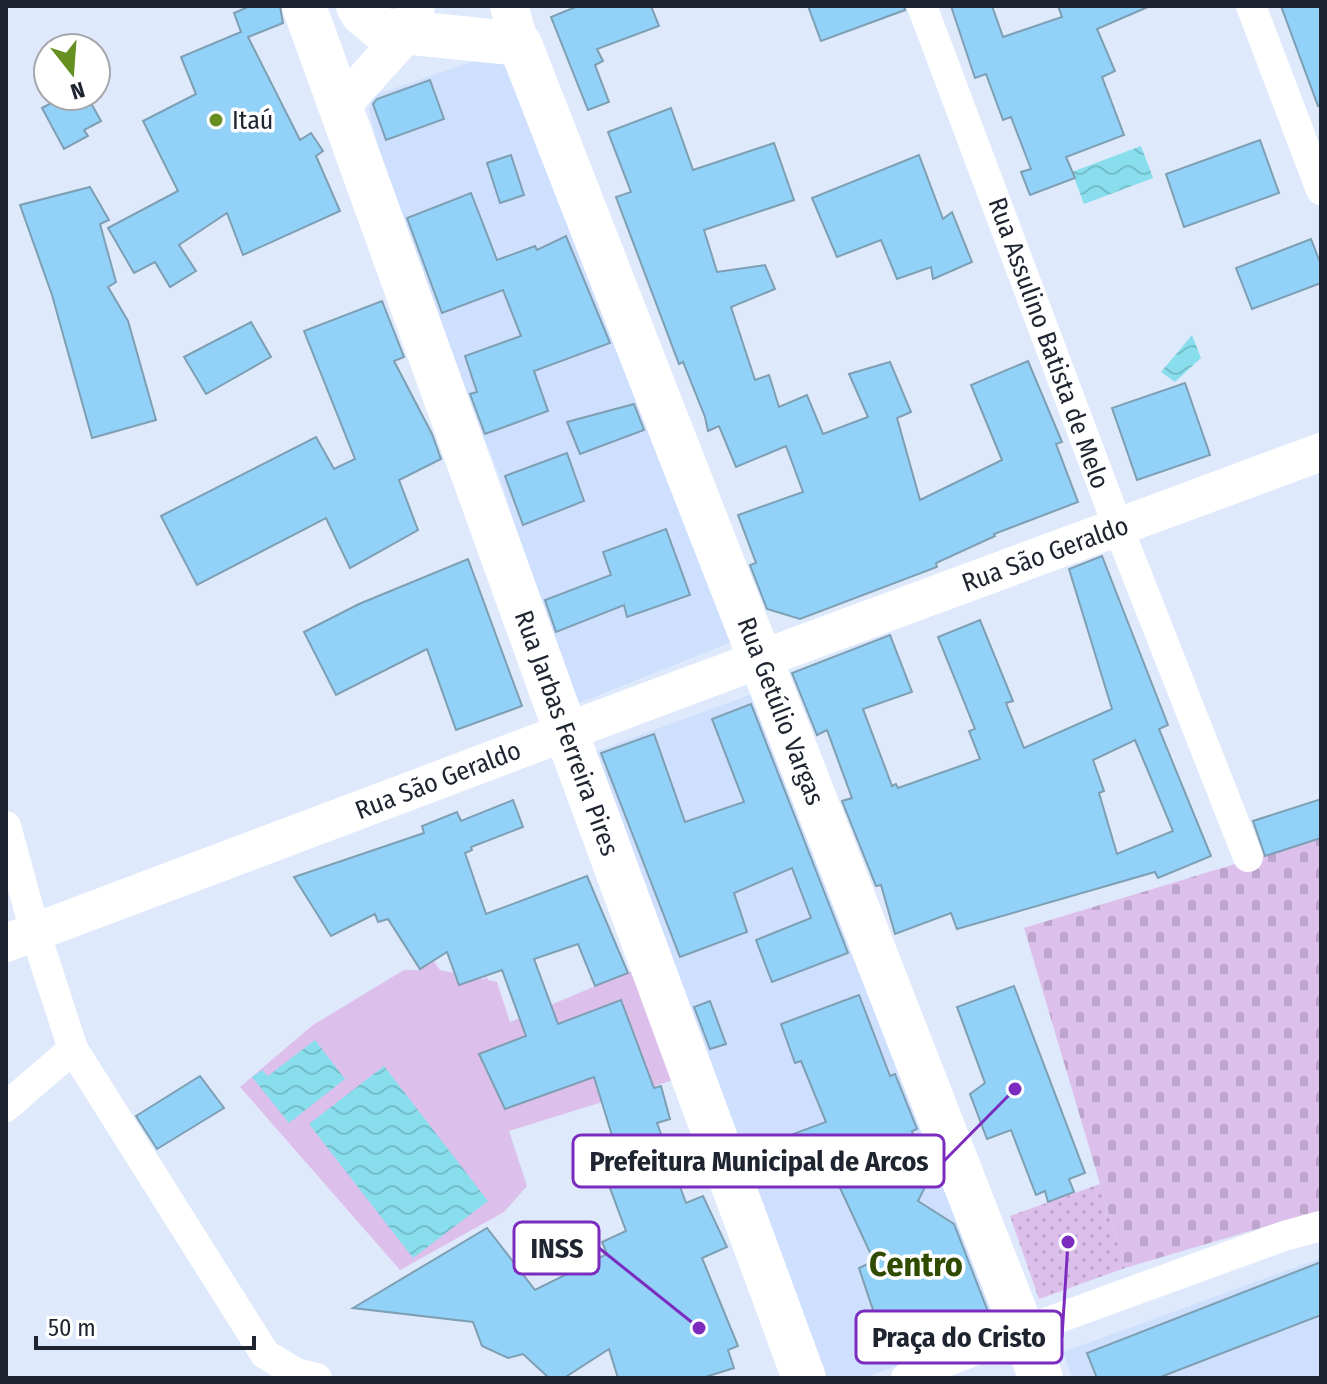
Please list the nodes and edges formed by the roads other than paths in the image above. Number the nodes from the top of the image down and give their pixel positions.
1 (304, 6) edge
2 (358, 6) edge
3 (922, 6) edge
4 (1251, 6) edge
5 (411, 19) edge
6 (515, 25) edge
7 (336, 97) junction
8 (1321, 190) edge
9 (1321, 452) edge
10 (1118, 527) junction
11 (760, 659) junction
12 (566, 732) junction
13 (6, 826) edge
14 (1248, 857) dead end
15 (20, 937) edge
16 (73, 1049) junction
17 (6, 1107) edge
18 (1321, 1226) edge
19 (1023, 1331) junction
20 (317, 1378) edge
21 (804, 1378) edge
22 (906, 1378) edge
23 (1041, 1378) edge

1 - 7 main road, Rua Jarbas Ferreira Pires
2 - 5 main road, Rua Getúlio Vargas
3 - 10 street, Rua Assulino Batista de Melo
4 - 8 street
5 - 6 main road, Rua Getúlio Vargas
5 - 7 street
6 - 11 main road, Rua Getúlio Vargas
7 - 12 main road, Rua Jarbas Ferreira Pires
9 - 10 street, Rua São Geraldo
10 - 11 street, Rua São Geraldo
10 - 14 street, Rua Assulino Batista de Melo
11 - 12 street, Rua São Geraldo
11 - 19 main road, Rua Getúlio Vargas
12 - 15 street, Rua São Geraldo
12 - 21 main road, Rua Jarbas Ferreira Pires
13 - 15 street
15 - 16 street
16 - 17 street
16 - 20 street
18 - 19 street
19 - 22 street
19 - 23 main road, Rua Getúlio Vargas

